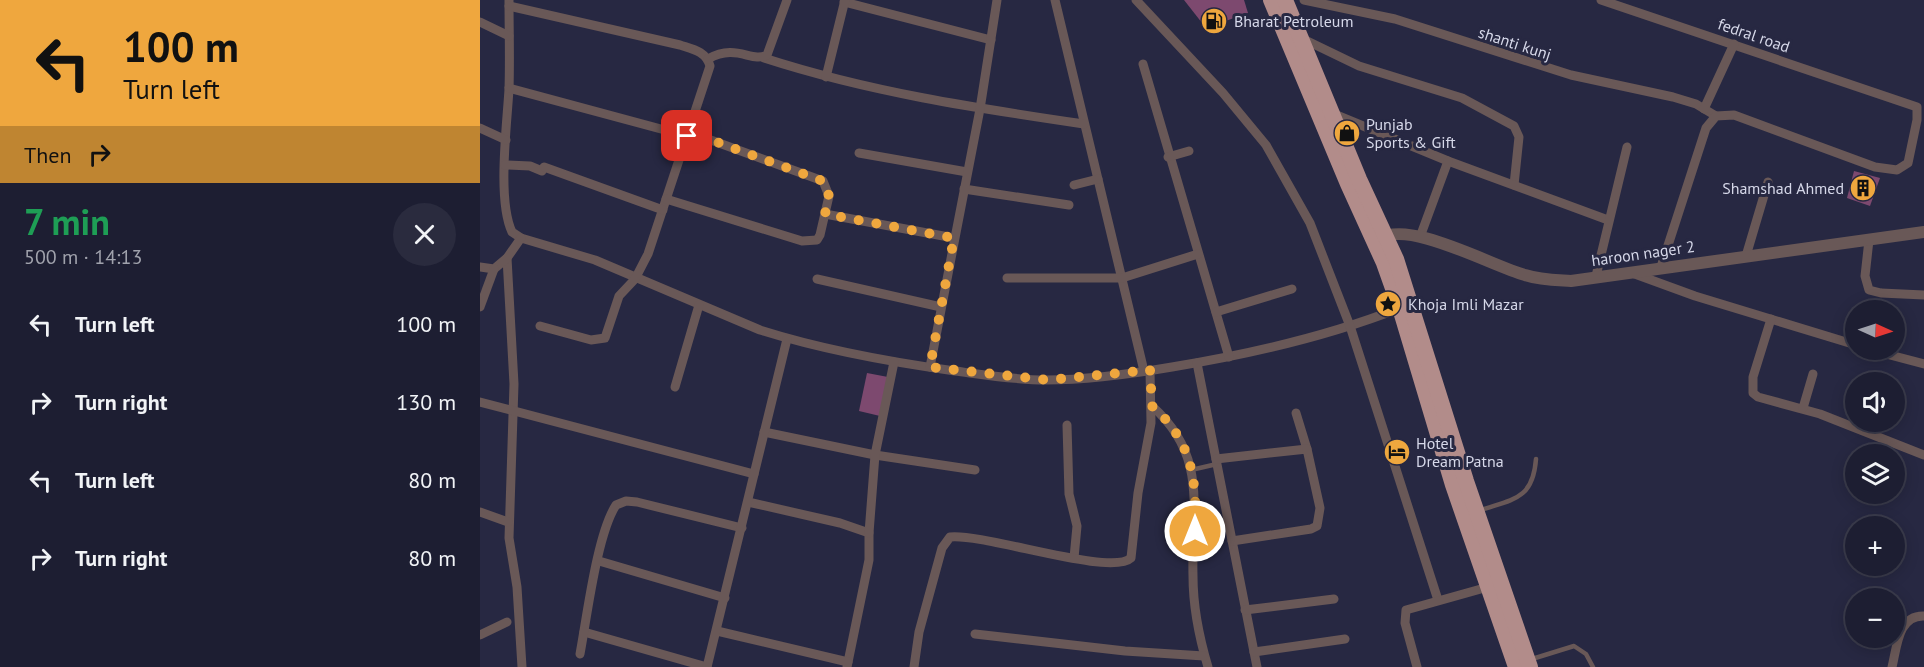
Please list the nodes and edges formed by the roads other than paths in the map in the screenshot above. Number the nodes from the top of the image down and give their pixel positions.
1 (787, 0) edge
2 (997, 0) edge
3 (1055, 0) edge
4 (1136, 0) edge
5 (1271, 0) edge
6 (1285, 0) edge
7 (1304, 0) edge
8 (1601, 0) edge
9 (845, 1) edge
10 (509, 3) edge
11 (480, 22) edge
12 (509, 36) junction
13 (1301, 38) junction
14 (991, 40) junction
15 (1734, 44) junction
16 (764, 58) junction
17 (708, 59) junction
18 (1143, 64) dead end
19 (826, 77) junction
20 (509, 88) junction
21 (980, 109) junction
22 (1704, 109) junction
23 (1334, 114) junction
24 (1716, 116) junction
25 (1084, 124) junction
26 (480, 128) edge
27 (688, 134) junction
28 (506, 140) junction
29 (1627, 147) dead end
30 (1188, 151) dead end
31 (859, 153) dead end
32 (1168, 157) junction
33 (1448, 161) junction
34 (505, 165) junction
35 (1875, 167) joint
36 (967, 172) junction
37 (1098, 179) junction
38 (1768, 182) dead end
39 (1074, 185) dead end
40 (1514, 185) junction
41 (964, 189) junction
42 (666, 199) junction
43 (1069, 205) dead end
44 (663, 210) junction
45 (825, 214) junction
46 (1608, 220) junction
47 (1924, 232) edge
48 (1420, 237) junction
49 (521, 238) junction
50 (954, 238) junction
51 (1380, 239) junction
52 (1869, 240) junction
53 (1198, 254) junction
54 (1746, 256) junction
55 (507, 258) junction
56 (480, 267) edge
57 (1661, 267) junction
58 (494, 269) junction
59 (1628, 272) junction
60 (1596, 276) junction
61 (1007, 278) dead end
62 (1122, 278) junction
63 (635, 279) junction
64 (817, 279) dead end
65 (1292, 290) dead end
66 (1924, 295) edge
67 (699, 305) junction
68 (480, 306) edge
69 (941, 307) junction
70 (1400, 308) junction
71 (1216, 312) junction
72 (1771, 319) junction
73 (540, 326) dead end
74 (1350, 326) junction
75 (787, 339) junction
76 (1845, 342) edge
77 (1229, 357) junction
78 (1905, 359) edge
79 (894, 362) junction
80 (1197, 363) junction
81 (1924, 364) edge
82 (930, 367) junction
83 (1147, 371) junction
84 (1813, 374) dead end
85 (675, 387) dead end
86 (480, 402) edge
87 (1152, 406) junction
88 (1803, 408) junction
89 (514, 411) junction
90 (1296, 413) dead end
91 (1067, 425) dead end
92 (764, 432) junction
93 (1306, 449) junction
94 (875, 455) junction
95 (1924, 455) edge
96 (1536, 459) dead end
97 (1216, 462) junction
98 (975, 470) dead end
99 (1191, 470) junction
100 (754, 474) junction
101 (748, 502) junction
102 (480, 512) edge
103 (1476, 512) junction
104 (508, 522) junction
105 (742, 528) junction
106 (868, 533) junction
107 (1232, 541) junction
108 (1074, 558) junction
109 (599, 561) junction
110 (1488, 587) junction
111 (725, 598) junction
112 (1334, 599) dead end
113 (1438, 600) junction
114 (1245, 610) junction
115 (1924, 616) edge
116 (507, 622) dead end
117 (717, 631) junction
118 (584, 633) junction
119 (975, 634) dead end
120 (480, 635) edge
121 (1345, 639) dead end
122 (1254, 652) junction
123 (580, 654) dead end
124 (1204, 656) junction
125 (847, 665) edge
126 (1522, 665) edge
127 (522, 667) edge
128 (707, 667) edge
129 (914, 667) edge
130 (1208, 667) edge
131 (1257, 667) edge
132 (1417, 667) edge
133 (1593, 667) edge
134 (1892, 667) edge

1 - 16 street
2 - 14 street
3 - 25 street
4 - 74 street
5 - 51 highway
6 - 13 highway
7 - 22 street, shanti kunj
8 - 15 street, fedral road
9 - 14 street
9 - 19 street
10 - 12 street
10 - 17 street
11 - 12 street
12 - 20 street
13 - 23 highway
13 - 40 street
14 - 21 street
15 - 22 street
15 - 35 street, fedral road
16 - 17 street
16 - 19 street
17 - 27 street
18 - 32 street
19 - 21 street
20 - 27 street
20 - 28 street
21 - 25 street
21 - 36 street
22 - 24 street, shanti kunj
23 - 33 street
23 - 51 highway
24 - 35 street, shanti kunj
24 - 57 street
25 - 37 street
26 - 28 street
27 - 42 street
27 - 45 street
28 - 34 street
29 - 46 street
30 - 32 street
31 - 36 street
32 - 53 street
33 - 40 street
33 - 48 street
34 - 44 street
34 - 49 street
36 - 41 street
37 - 39 street
37 - 62 street
38 - 54 street
40 - 46 street
41 - 43 street
41 - 50 street
42 - 44 street
42 - 45 street
44 - 63 street
45 - 50 street
46 - 60 street
47 - 52 street, haroon nager 2
48 - 51 street, haroon nager 2
48 - 60 street, haroon nager 2
49 - 55 street
49 - 63 street
50 - 69 street
51 - 70 highway
51 - 103 highway
52 - 54 street, haroon nager 2
52 - 66 street
53 - 62 street
53 - 71 street
54 - 57 street, haroon nager 2
55 - 58 street
55 - 89 street
56 - 58 street
57 - 59 street, haroon nager 2
58 - 68 street
59 - 60 street, haroon nager 2
59 - 72 street
61 - 62 street
62 - 83 street
63 - 67 street
63 - 73 street
64 - 69 street
65 - 71 street
67 - 75 street
67 - 85 street
69 - 82 street
70 - 74 street
70 - 110 highway
71 - 77 street
72 - 76 street
72 - 88 street
74 - 77 street
74 - 113 street
75 - 79 street
75 - 92 street
77 - 80 street
78 - 81 street
79 - 82 street
79 - 94 street
80 - 83 street
80 - 97 street
82 - 83 street
83 - 87 street
84 - 88 street
86 - 89 street
87 - 99 street
87 - 108 street
88 - 95 street
89 - 100 street
89 - 104 street
90 - 93 street
91 - 108 street
92 - 94 street
92 - 100 street
93 - 97 street
93 - 107 street
94 - 98 street
94 - 106 street
96 - 103 lane
97 - 99 lane
97 - 107 street
99 - 124 street
100 - 101 street
101 - 105 street
101 - 106 street
102 - 104 street
103 - 126 highway
104 - 127 street
105 - 109 street
105 - 111 street
106 - 125 street
107 - 114 street
108 - 129 street
109 - 111 street
109 - 118 street
110 - 113 street
110 - 126 highway
111 - 117 street
112 - 114 street
113 - 132 street
114 - 122 street
115 - 134 street
116 - 120 street
117 - 125 street
117 - 128 street
118 - 123 street
118 - 128 street
119 - 124 street
121 - 122 street
122 - 131 street
124 - 130 street
126 - 133 lane

